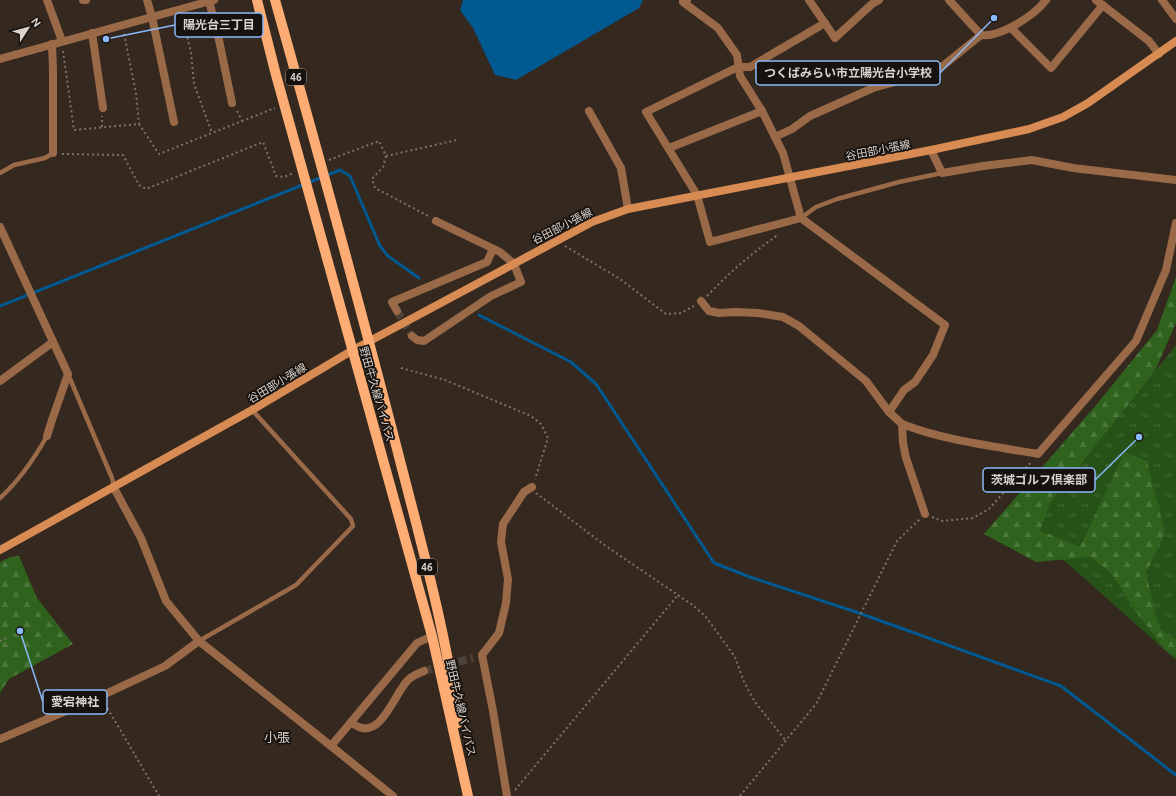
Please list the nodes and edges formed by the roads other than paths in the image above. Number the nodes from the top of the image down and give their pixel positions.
1 (47, 0) edge
2 (147, 0) edge
3 (257, 0) edge
4 (275, 0) edge
5 (687, 0) edge
6 (809, 0) edge
7 (879, 0) edge
8 (949, 0) edge
9 (1046, 0) edge
10 (1162, 0) edge
11 (212, 1) edge
12 (1099, 2) edge
13 (152, 17) junction
14 (1176, 19) edge
15 (825, 23) junction
16 (1011, 28) junction
17 (92, 33) junction
18 (981, 36) junction
19 (1176, 41) edge
20 (62, 42) junction
21 (52, 44) junction
22 (1159, 54) junction
23 (0, 59) edge
24 (738, 67) junction
25 (232, 102) dead end
26 (103, 108) dead end
27 (589, 111) dead end
28 (762, 111) junction
29 (174, 122) dead end
30 (775, 137) junction
31 (669, 148) junction
32 (931, 150) junction
33 (53, 153) joint
34 (0, 172) edge
35 (942, 173) junction
36 (790, 178) junction
37 (1176, 180) edge
38 (697, 195) junction
39 (628, 209) junction
40 (802, 218) junction
41 (436, 220) road end
42 (1176, 223) edge
43 (0, 227) edge
44 (494, 249) junction
45 (514, 264) junction
46 (701, 301) road end
47 (397, 311) dead end
48 (412, 336) dead end
49 (53, 342) junction
50 (369, 342) junction
51 (353, 350) junction
52 (68, 374) junction
53 (0, 381) edge
54 (252, 410) junction
55 (889, 412) junction
56 (902, 424) junction
57 (47, 436) joint
58 (532, 486) road end
59 (114, 488) junction
60 (0, 498) edge
61 (925, 514) road end
62 (0, 550) edge
63 (432, 636) junction
64 (199, 641) junction
65 (482, 655) junction
66 (473, 658) tunnel mouth
67 (424, 671) tunnel mouth
68 (351, 722) junction
69 (0, 739) edge
70 (332, 746) junction
71 (393, 796) edge
72 (468, 796) edge
73 (507, 796) edge

1 - 20 street
2 - 13 street
3 - 51 main road, 野田牛久線バイパス / 46
4 - 50 main road, 野田牛久線バイパス / 46
5 - 24 street
6 - 15 street
7 - 15 street
8 - 18 street
9 - 16 street
10 - 14 street
11 - 13 street
11 - 25 street
12 - 16 street
12 - 22 street
13 - 17 street
13 - 29 street
15 - 24 street
16 - 18 street
17 - 20 street
17 - 26 street
18 - 30 street
19 - 22 main road, 谷田部小張線
20 - 21 street
21 - 23 street
21 - 33 street
22 - 32 main road, 谷田部小張線
24 - 28 street
24 - 31 street
27 - 39 street
28 - 30 street
28 - 31 street
30 - 36 street
31 - 38 street
32 - 35 street
32 - 36 main road, 谷田部小張線
33 - 34 lane
35 - 37 street
35 - 40 lane
36 - 38 main road, 谷田部小張線
36 - 40 street
38 - 39 main road, 谷田部小張線
38 - 40 street
39 - 45 main road, 谷田部小張線
40 - 55 street
41 - 44 street
42 - 56 street
43 - 49 street
44 - 45 street
44 - 47 street
45 - 48 street
45 - 50 main road, 谷田部小張線
46 - 55 street
49 - 52 street
49 - 53 street
50 - 51 main road, 谷田部小張線
50 - 72 main road, 野田牛久線バイパス / 46
51 - 54 main road, 谷田部小張線
51 - 63 main road, 野田牛久線バイパス / 46
52 - 57 street
52 - 59 lane
54 - 59 main road, 谷田部小張線
54 - 64 lane
55 - 56 street
56 - 61 street
57 - 60 lane
58 - 65 street
59 - 62 main road, 谷田部小張線
59 - 64 street
63 - 68 street
63 - 72 main road, 野田牛久線バイパス / 46
64 - 69 street
64 - 70 street
65 - 66 street
65 - 73 street
67 - 68 street
68 - 70 street
70 - 71 street

